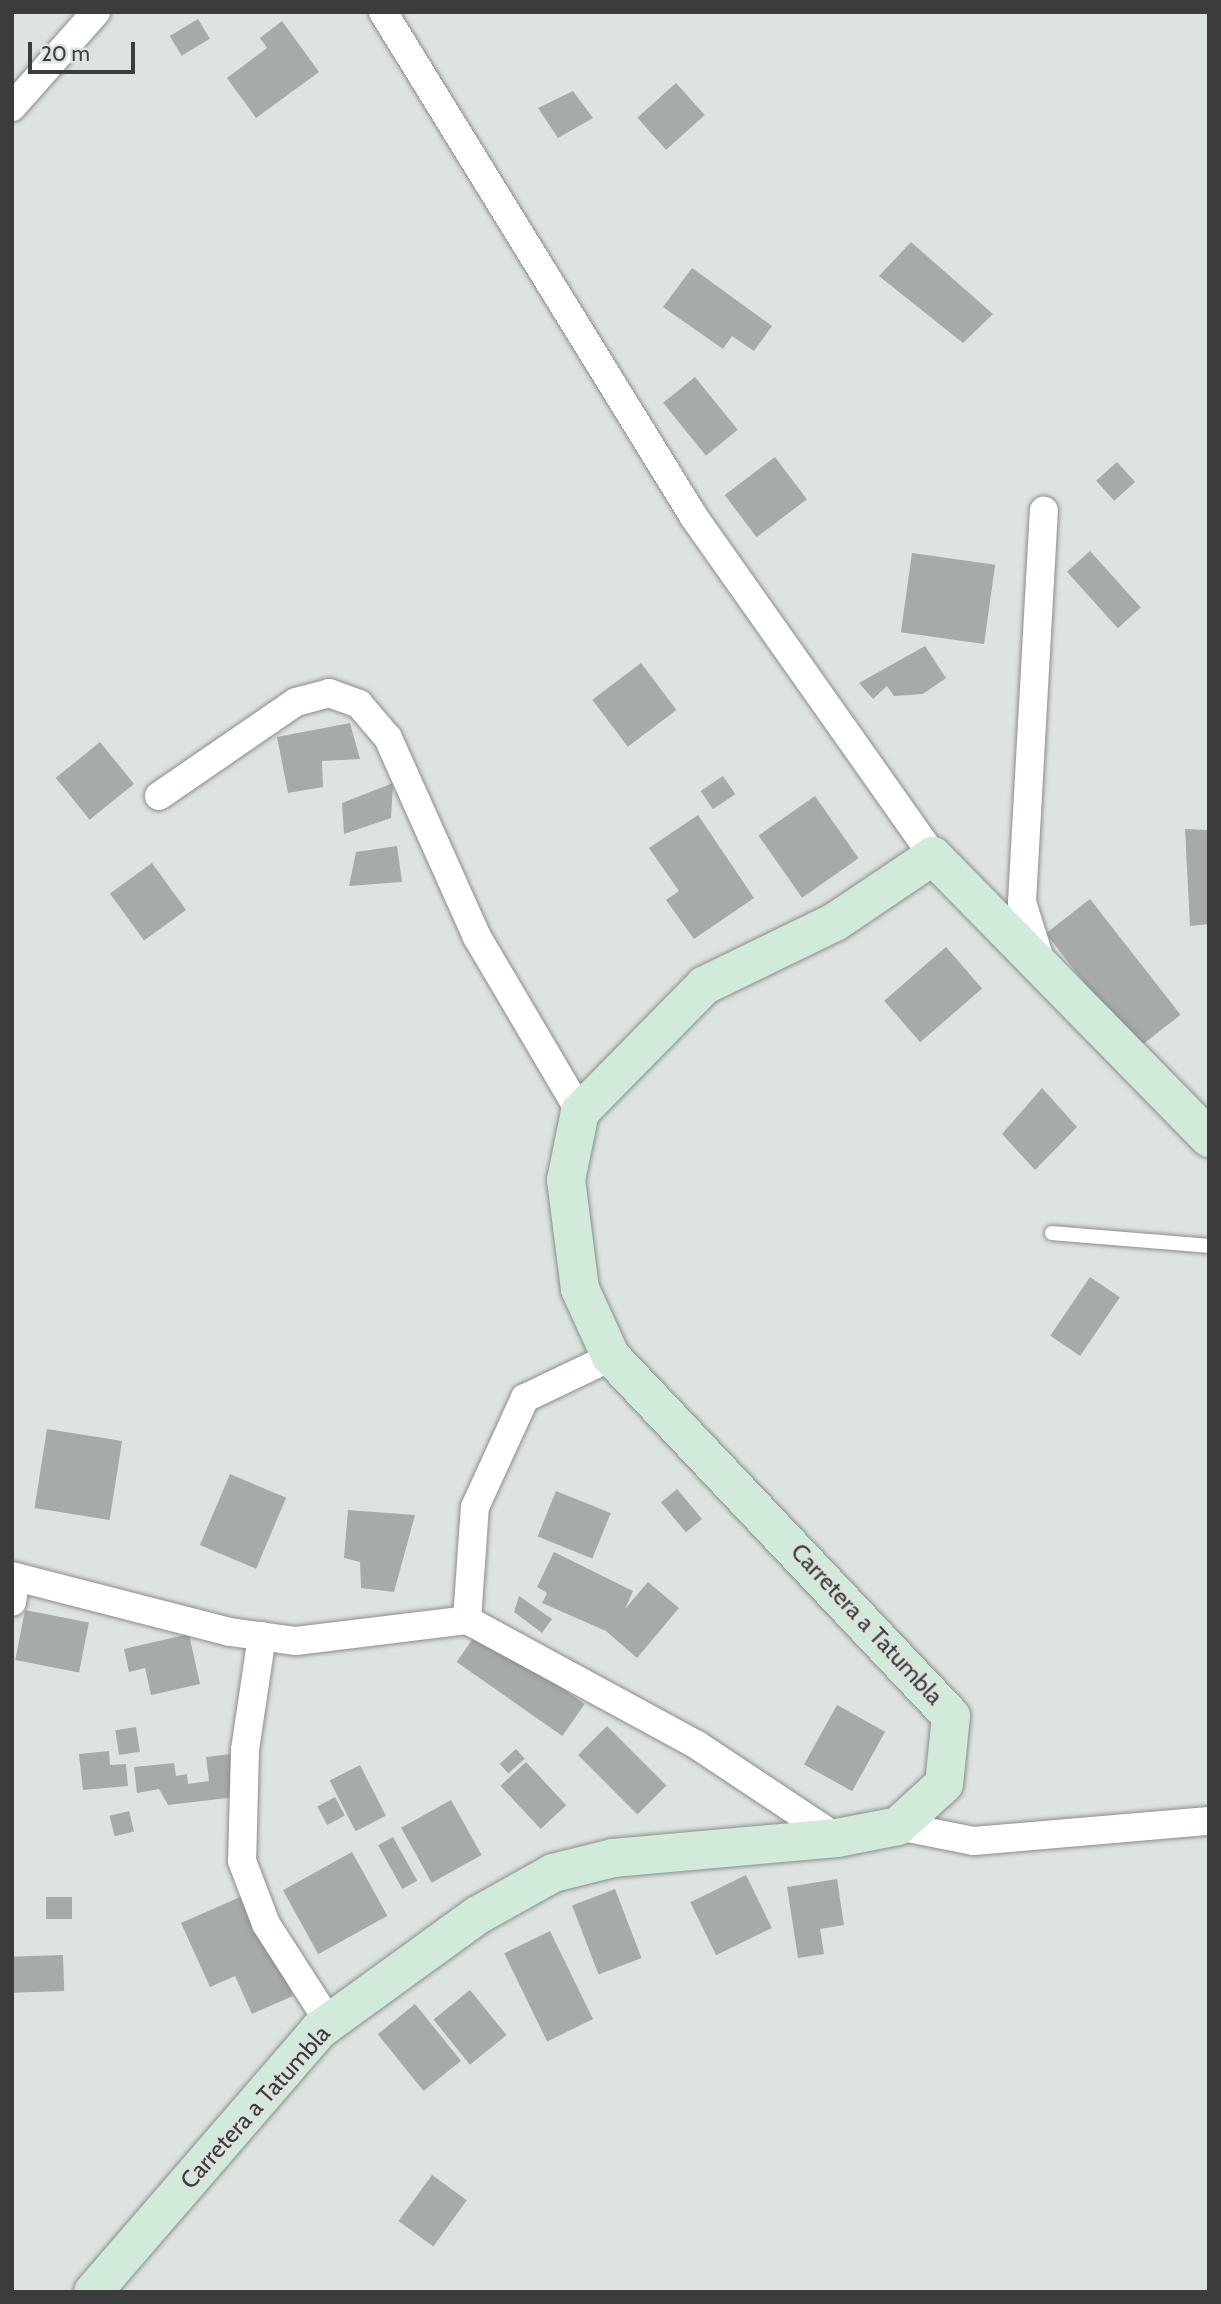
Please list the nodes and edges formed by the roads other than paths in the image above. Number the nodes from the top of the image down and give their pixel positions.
1 (96, 12) edge
2 (383, 12) edge
3 (12, 107) edge
4 (1044, 511) dead end
5 (159, 796) dead end
6 (933, 856) junction
7 (1041, 963) junction
8 (580, 1112) junction
9 (1209, 1138) edge
10 (1052, 1233) dead end
11 (1209, 1246) edge
12 (611, 1357) junction
13 (14, 1585) edge
14 (467, 1620) junction
15 (262, 1636) junction
16 (1209, 1821) edge
17 (898, 1826) junction
18 (837, 1838) junction
19 (329, 2022) junction
20 (93, 2292) edge

1 - 3 street
2 - 6 street
4 - 7 street
5 - 8 street
6 - 7 main road
6 - 8 main road
7 - 9 main road
8 - 12 main road, Carretera a Tatumbla
10 - 11 lane
12 - 14 street
12 - 17 main road, Carretera a Tatumbla
13 - 15 street
14 - 15 street
14 - 18 street
15 - 19 street
16 - 17 street
17 - 18 main road, Carretera a Tatumbla
18 - 19 main road, Carretera a Tatumbla
19 - 20 main road, Carretera a Tatumbla

